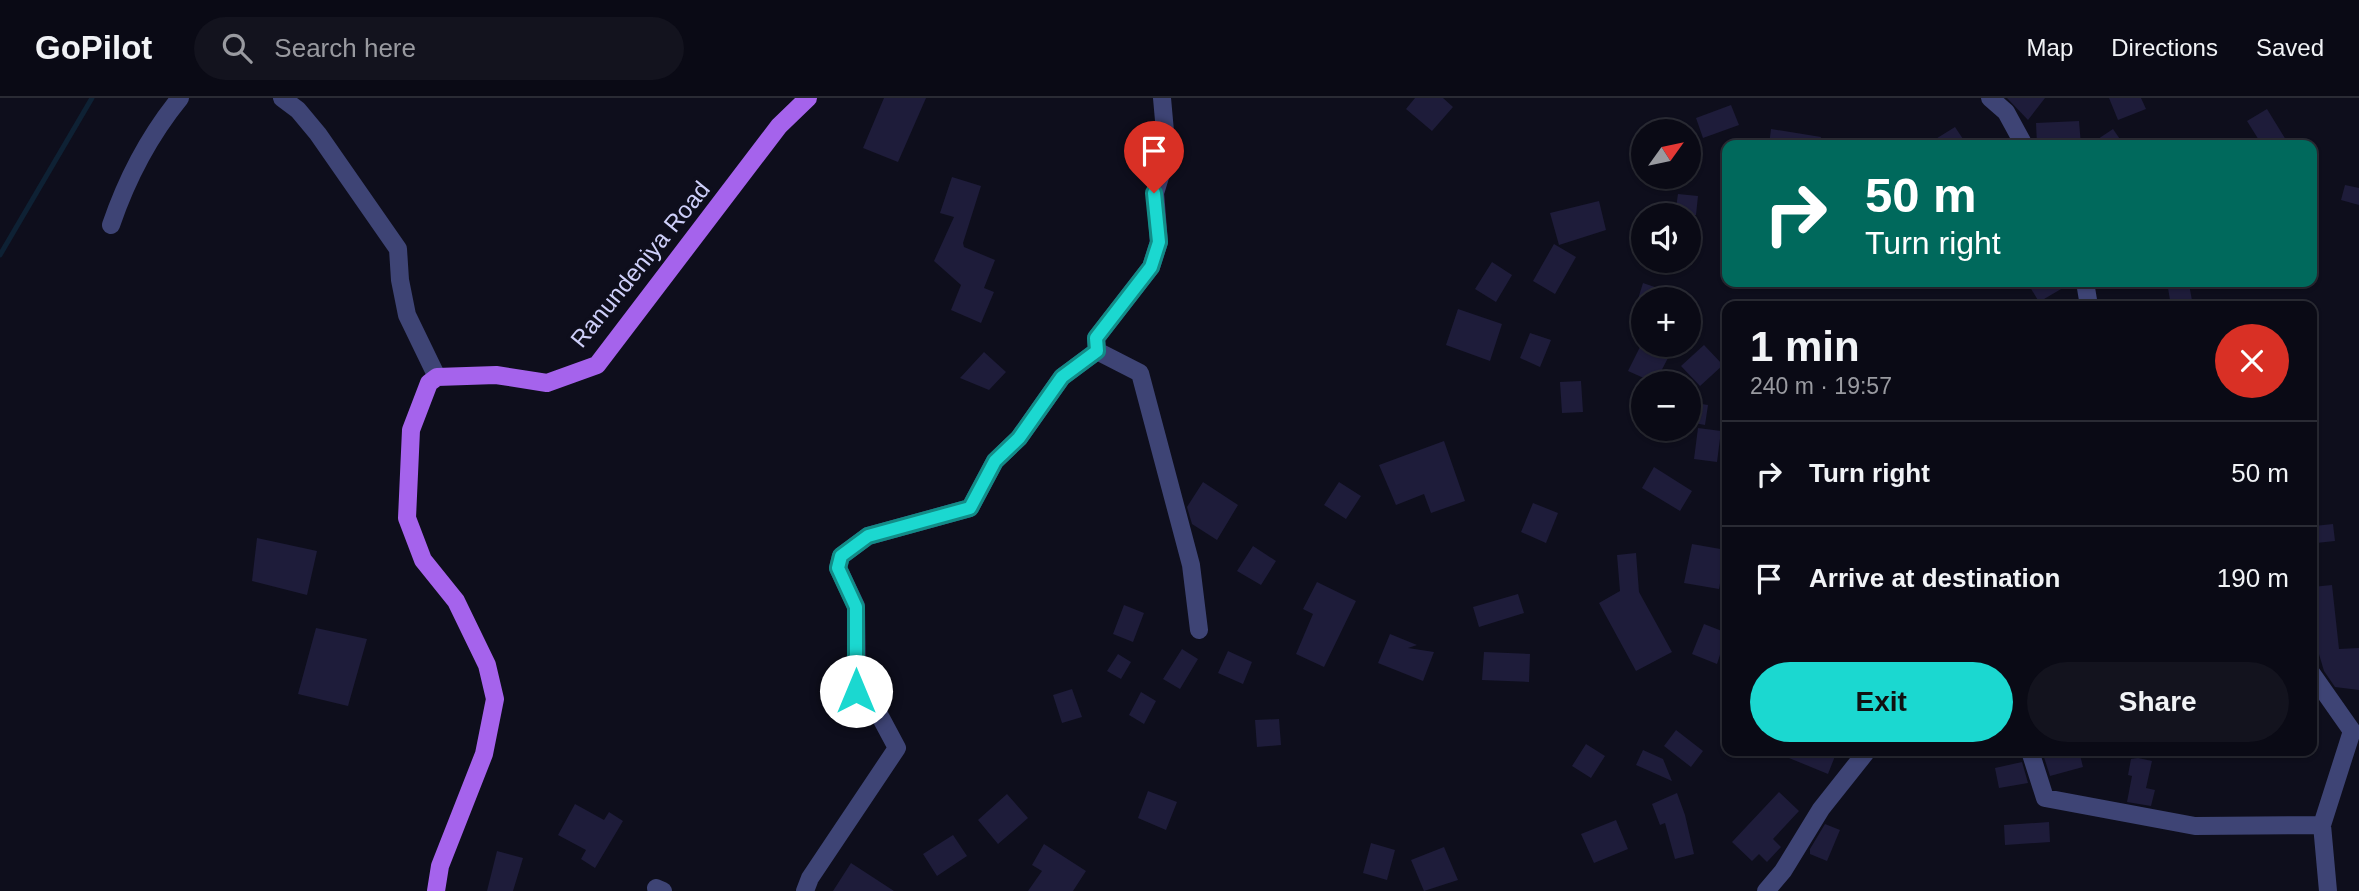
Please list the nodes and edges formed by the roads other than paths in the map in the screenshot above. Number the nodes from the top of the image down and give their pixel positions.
1 (180, 98) edge
2 (282, 98) edge
3 (808, 98) edge
4 (1162, 98) edge
5 (1990, 98) edge
6 (2021, 140) edge
7 (111, 225) dead end
8 (1097, 351) junction
9 (436, 377) junction
10 (1199, 630) dead end
11 (2317, 680) edge
12 (2356, 729) edge
13 (1863, 756) edge
14 (2032, 756) edge
15 (2322, 825) junction
16 (436, 891) edge
17 (805, 891) edge
18 (1766, 891) edge
19 (2328, 891) edge

1 - 7 street
2 - 9 street
3 - 9 main road, Ranundeniya Road
4 - 8 street
5 - 6 street
8 - 10 street
8 - 17 street
9 - 16 main road
11 - 12 street
12 - 15 street
13 - 18 street
14 - 15 street
15 - 19 street

